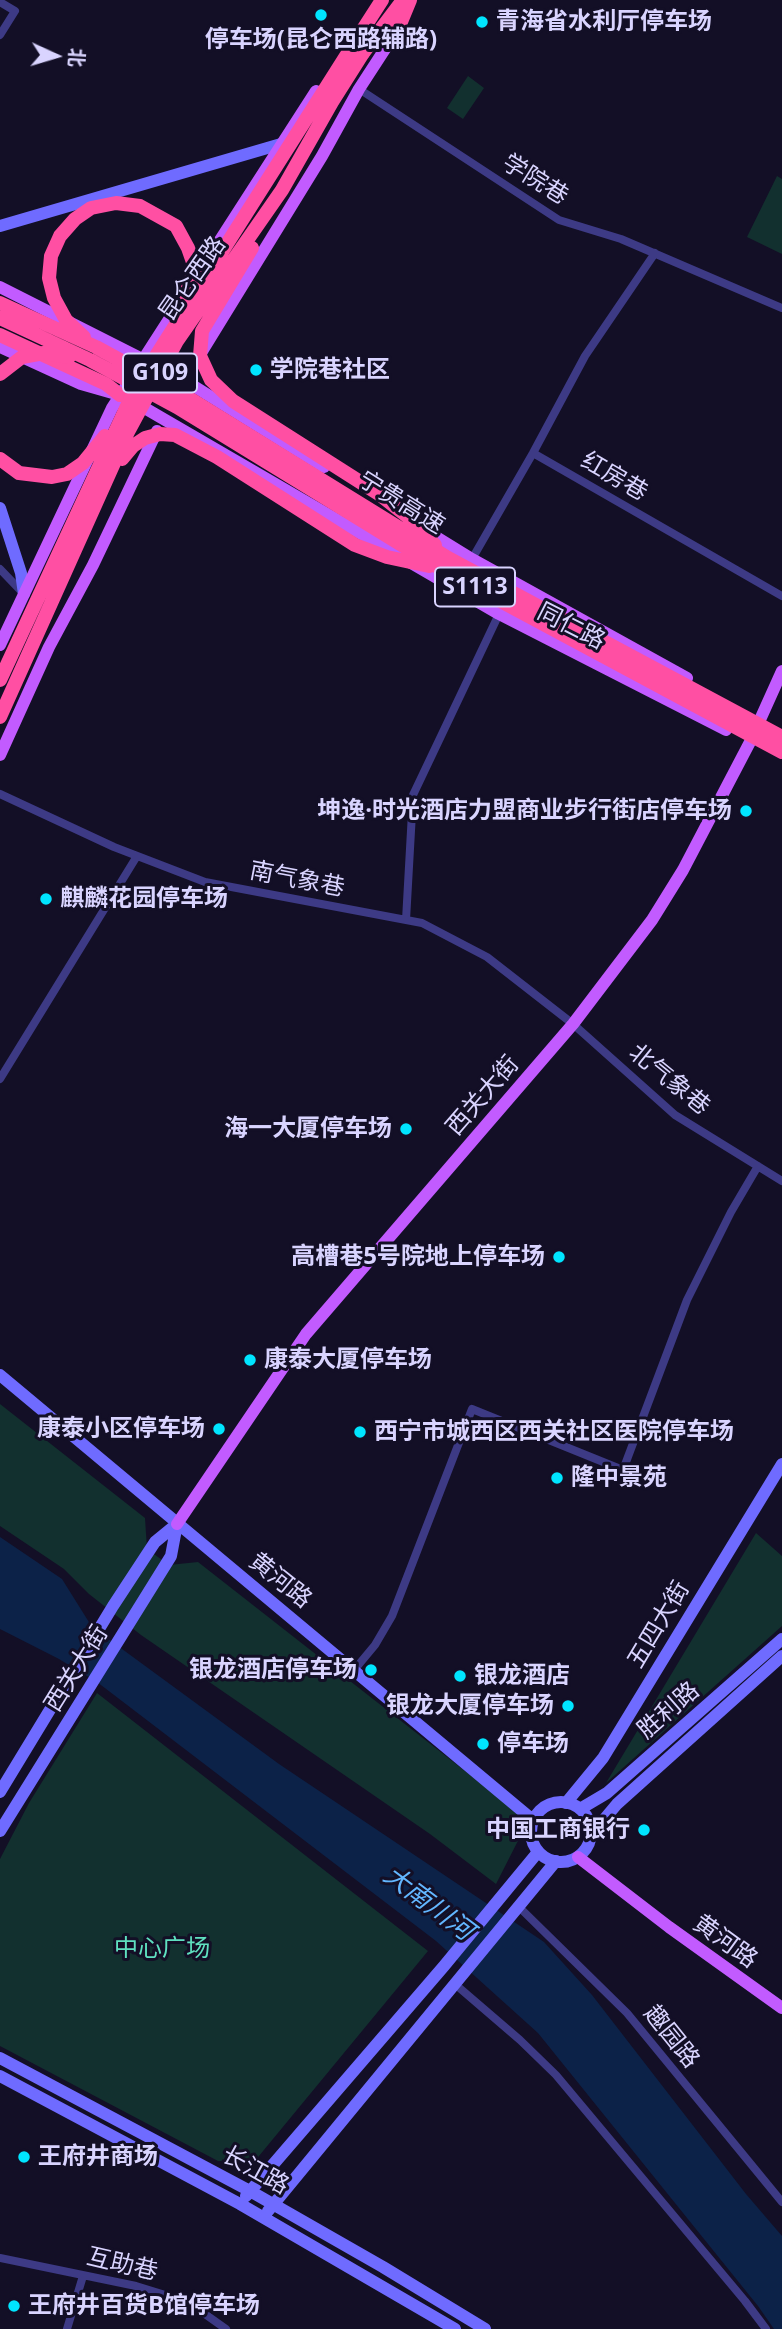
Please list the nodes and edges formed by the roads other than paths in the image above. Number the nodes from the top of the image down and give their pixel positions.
1 (382, 0) edge
2 (403, 0) edge
3 (410, 0) edge
4 (0, 2) edge
5 (398, 29) joint
6 (0, 35) edge
7 (357, 43) junction
8 (359, 89) junction
9 (281, 144) junction
10 (282, 190) junction
11 (0, 226) edge
12 (655, 253) junction
13 (0, 287) edge
14 (0, 303) edge
15 (782, 308) edge
16 (0, 318) edge
17 (0, 335) edge
18 (168, 339) junction
19 (0, 347) edge
20 (93, 354) junction
21 (144, 359) junction
22 (0, 374) edge
23 (184, 380) junction
24 (120, 395) junction
25 (125, 410) junction
26 (163, 418) junction
27 (533, 453) junction
28 (0, 459) edge
29 (0, 508) edge
30 (472, 559) junction
31 (444, 564) junction
32 (0, 569) edge
33 (67, 570) junction
34 (24, 594) junction
35 (782, 596) edge
36 (499, 614) junction
37 (0, 645) edge
38 (782, 671) edge
39 (0, 680) edge
40 (0, 717) edge
41 (761, 719) junction
42 (15, 722) junction
43 (782, 730) edge
44 (782, 737) edge
45 (750, 742) junction
46 (0, 745) edge
47 (782, 752) edge
48 (0, 755) edge
49 (782, 759) edge
50 (0, 793) edge
51 (137, 856) junction
52 (406, 920) junction
53 (573, 1024) junction
54 (0, 1079) edge
55 (758, 1166) junction
56 (782, 1181) edge
57 (0, 1375) edge
58 (782, 1464) edge
59 (177, 1524) junction
60 (782, 1639) edge
61 (782, 1656) edge
62 (355, 1669) junction
63 (0, 1792) edge
64 (566, 1803) junction
65 (580, 1809) junction
66 (533, 1820) junction
67 (0, 1831) edge
68 (590, 1835) junction
69 (538, 1852) junction
70 (579, 1857) junction
71 (556, 1861) junction
72 (517, 1910) junction
73 (459, 1981) junction
74 (782, 2008) edge
75 (0, 2058) edge
76 (0, 2076) edge
77 (250, 2192) junction
78 (782, 2202) edge
79 (240, 2204) junction
80 (273, 2204) junction
81 (263, 2217) junction
82 (0, 2258) edge
83 (83, 2276) junction
84 (67, 2329) edge
85 (226, 2329) edge
86 (454, 2329) edge
87 (485, 2329) edge
88 (766, 2329) edge

1 - 7 highway, 昆仑西路 / G109
2 - 7 highway, 昆仑西路 / G109
3 - 5 highway
4 - 6 street
5 - 8 main road
7 - 9 main road
7 - 10 highway, 昆仑西路 / G109, bridge
7 - 18 highway, 昆仑西路 / G109, bridge
8 - 12 street, 学院巷
8 - 23 main road
9 - 11 main road
9 - 21 main road
10 - 31 highway, bridge
10 - 33 highway, 昆仑西路 / G109, bridge
12 - 15 street, 学院巷
12 - 27 street
13 - 21 main road, 同仁路
14 - 20 highway, 宁贵高速 / S1113, bridge
16 - 20 highway, 宁贵高速 / S1113, bridge
17 - 24 highway
18 - 20 highway, bridge
18 - 25 highway, 昆仑西路 / G109, bridge
19 - 24 main road, 同仁路
20 - 22 highway, bridge
20 - 31 highway, 宁贵高速 / S1113, bridge
21 - 23 main road, 同仁路
21 - 24 main road
23 - 26 main road
23 - 30 main road, 同仁路
24 - 26 main road, 同仁路
24 - 34 main road
25 - 28 highway, bridge
25 - 39 highway, 昆仑西路 / G109, bridge
26 - 36 main road, 同仁路
26 - 42 main road
27 - 30 street
27 - 35 street, 红房巷
29 - 34 main road
30 - 41 main road, 同仁路
31 - 33 highway, bridge
31 - 44 highway, 宁贵高速 / S1113, bridge
31 - 47 highway, 宁贵高速 / S1113, bridge
32 - 34 street
33 - 40 highway, 昆仑西路 / G109, bridge
34 - 37 main road
36 - 45 main road, 同仁路
36 - 52 street
38 - 41 main road, 西关大街
41 - 43 main road, 同仁路
41 - 45 main road, 西关大街
42 - 46 main road
42 - 48 main road
45 - 49 main road, 同仁路
45 - 53 main road, 西关大街
50 - 51 street, 南气象巷
51 - 52 street, 南气象巷
51 - 54 street
52 - 53 street, 南气象巷
53 - 55 street, 北气象巷
53 - 59 main road, 西关大街
55 - 56 street, 北气象巷
55 - 62 street
57 - 59 main road, 黄河路
58 - 64 main road, 五四大街
59 - 62 main road, 黄河路
59 - 63 main road, 西关大街
59 - 67 main road, 西关大街
60 - 65 main road, 胜利路
61 - 68 main road, 胜利路
62 - 66 main road, 黄河路
64 - 65 main road
64 - 66 main road
65 - 68 main road
66 - 69 main road
68 - 70 main road
69 - 71 main road
69 - 77 main road
70 - 71 main road
70 - 74 main road, 黄河路
71 - 72 main road
72 - 73 main road
72 - 78 street, 趣园路
73 - 80 main road
73 - 88 street
75 - 77 main road, 长江路
76 - 79 main road, 长江路
77 - 79 main road
77 - 80 main road, 长江路
79 - 81 main road, 长江路
80 - 81 main road
80 - 87 main road, 长江路
81 - 86 main road, 长江路
82 - 83 street, 互助巷
83 - 84 street
83 - 85 street, 互助巷

